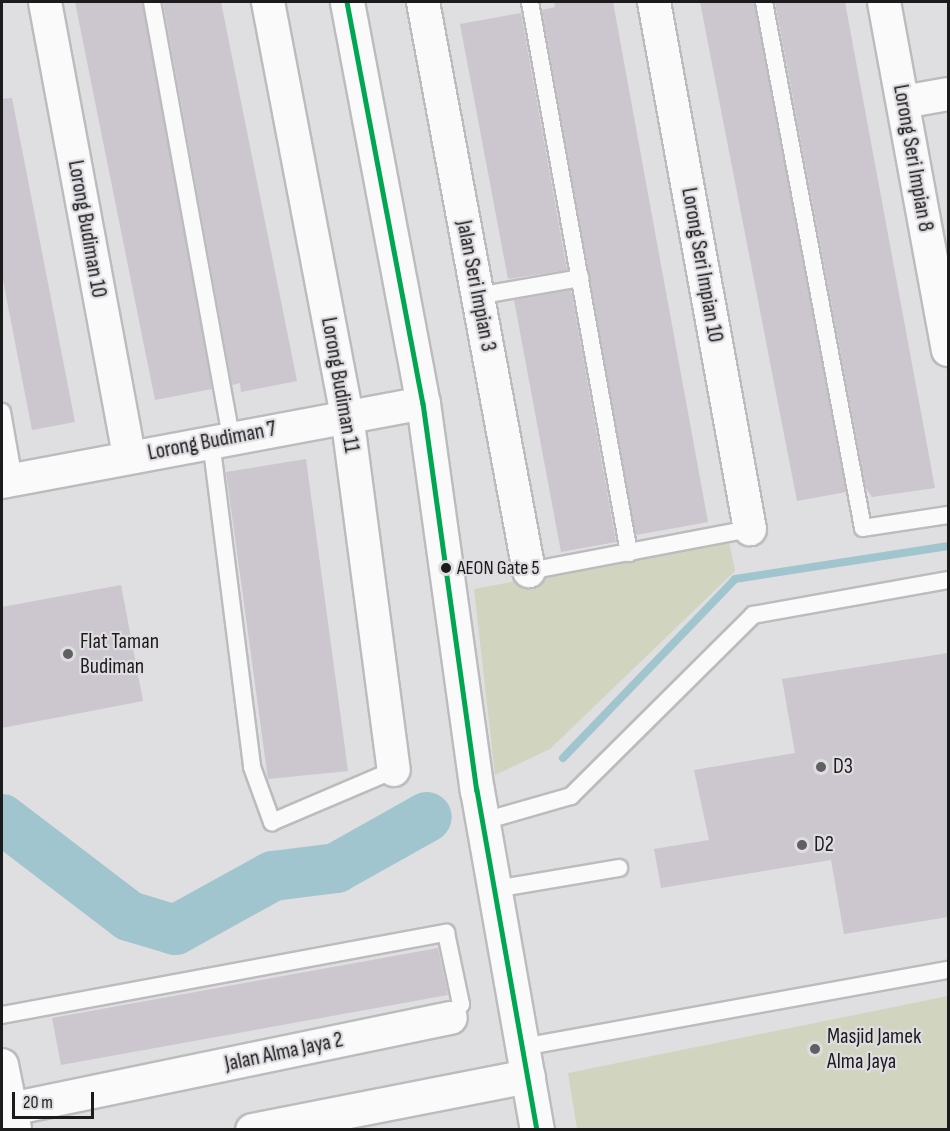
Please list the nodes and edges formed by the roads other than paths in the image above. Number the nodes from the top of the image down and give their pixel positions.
1 (45, 2) edge
2 (152, 2) edge
3 (268, 2) edge
4 (347, 2) edge
5 (423, 2) edge
6 (530, 2) edge
7 (654, 2) edge
8 (764, 2) edge
9 (884, 2) edge
10 (948, 94) edge
11 (903, 102) junction
12 (580, 278) junction
13 (477, 296) junction
14 (948, 350) edge
15 (423, 403) junction
16 (2, 412) edge
17 (347, 415) junction
18 (221, 439) junction
19 (129, 457) junction
20 (8, 481) edge
21 (948, 515) edge
22 (750, 529) joint
23 (629, 553) junction
24 (529, 571) joint
25 (948, 580) edge
26 (394, 770) joint
27 (484, 821) junction
28 (619, 868) dead end
29 (495, 889) junction
30 (948, 970) edge
31 (2, 1015) edge
32 (452, 1018) joint
33 (526, 1062) junction
34 (2, 1065) edge
35 (13, 1119) edge
36 (252, 1130) edge
37 (537, 1130) edge

1 - 19 street, Lorong Budiman 10
2 - 18 lane
3 - 17 street, Lorong Budiman 11
4 - 15 street
5 - 13 street, Jalan Seri Impian 3
6 - 12 lane
7 - 22 street, Lorong Seri Impian 10
8 - 21 lane
9 - 11 street, Lorong Seri Impian 8
10 - 11 street
11 - 14 street, Lorong Seri Impian 8
12 - 13 lane
12 - 23 lane
13 - 24 street, Jalan Seri Impian 3
15 - 17 street, Lorong Budiman 7
15 - 27 street
16 - 20 lane
17 - 18 street, Lorong Budiman 7
17 - 26 street, Lorong Budiman 11
18 - 19 street, Lorong Budiman 7
18 - 26 lane
19 - 20 street, Lorong Budiman 7
22 - 23 lane
23 - 24 lane
25 - 27 lane
27 - 29 street
28 - 29 lane
29 - 33 street
30 - 33 lane
31 - 32 lane
32 - 35 street, Jalan Alma Jaya 2
33 - 36 street
33 - 37 street
34 - 35 street

